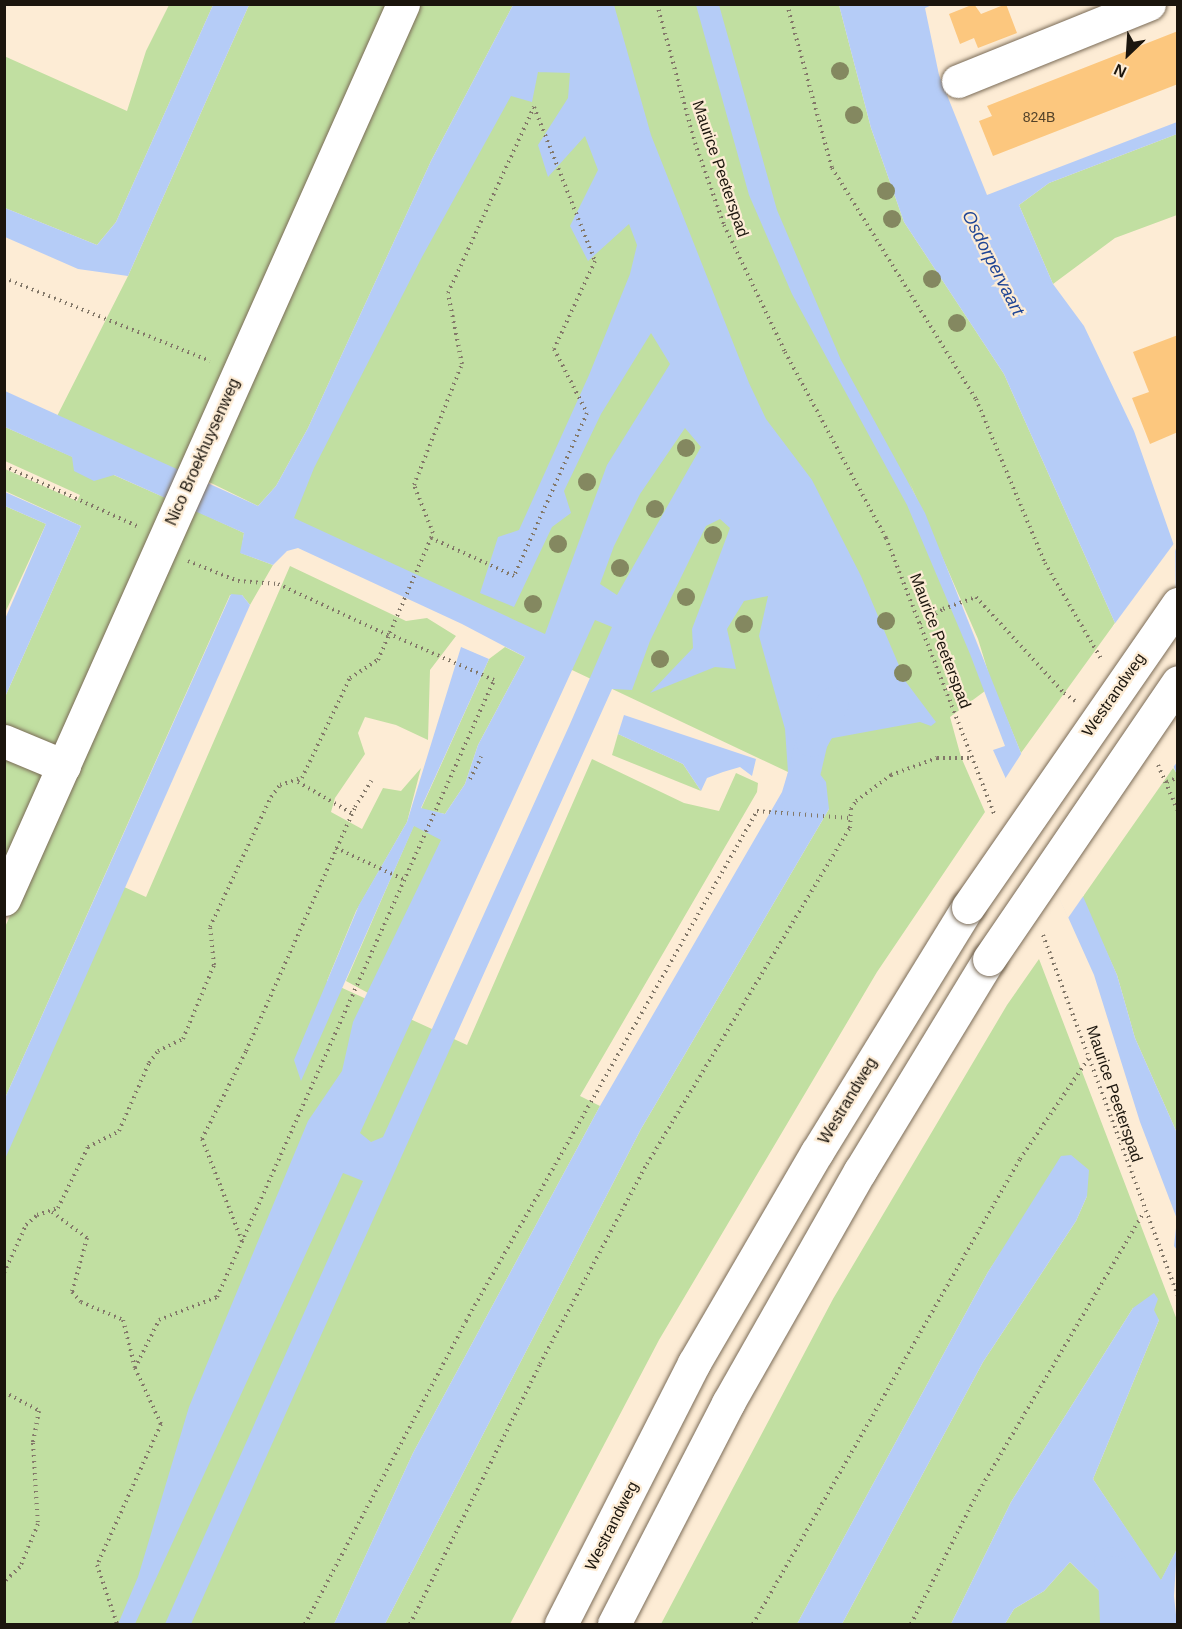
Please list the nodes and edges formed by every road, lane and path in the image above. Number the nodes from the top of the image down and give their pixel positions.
1 (403, 4) edge
2 (657, 4) edge
3 (787, 4) edge
4 (1149, 4) edge
5 (958, 81) dead end
6 (4, 278) edge
7 (239, 373) junction
8 (4, 466) edge
9 (166, 536) junction
10 (431, 538) junction
11 (197, 565) dead end
12 (1178, 604) edge
13 (920, 623) junction
14 (389, 634) junction
15 (1104, 667) dead end
16 (1178, 682) edge
17 (1082, 706) dead end
18 (4, 741) edge
19 (481, 757) dead end
20 (972, 758) junction
21 (1155, 762) dead end
22 (64, 766) junction
23 (1178, 777) edge
24 (470, 779) dead end
25 (371, 780) dead end
26 (298, 782) junction
27 (1167, 782) junction
28 (1178, 811) edge
29 (353, 814) junction
30 (849, 818) junction
31 (997, 821) dead end
32 (336, 848) junction
33 (403, 879) junction
34 (4, 899) edge
35 (1039, 924) dead end
36 (1089, 1058) junction
37 (52, 1212) junction
38 (1144, 1214) junction
39 (242, 1242) junction
40 (4, 1273) edge
41 (1178, 1297) edge
42 (135, 1368) junction
43 (4, 1392) edge
44 (4, 1582) edge
45 (117, 1624) edge
46 (305, 1624) edge
47 (410, 1624) edge
48 (561, 1624) edge
49 (614, 1624) edge
50 (753, 1624) edge
51 (911, 1624) edge

1 - 7 main road, Nico Broekhuysenweg
2 - 13 path, Maurice Peeterspad
3 - 15 path
4 - 5 main road
6 - 7 path
7 - 9 main road, Nico Broekhuysenweg
8 - 9 path
9 - 22 main road, Nico Broekhuysenweg
10 - 10 path
10 - 14 path
11 - 14 path
12 - 48 main road, Westrandweg, bridge
13 - 17 path
13 - 20 path, Maurice Peeterspad
14 - 26 path
14 - 33 path
16 - 49 main road, bridge
18 - 22 main road
19 - 24 path
20 - 30 path
20 - 31 path, Maurice Peeterspad
21 - 27 path
22 - 34 main road, Nico Broekhuysenweg
23 - 27 path
25 - 29 path
26 - 29 path
26 - 37 path
27 - 28 path
29 - 32 path
30 - 46 path
30 - 47 path
32 - 33 path
32 - 39 path
33 - 39 path
35 - 36 path, Maurice Peeterspad
36 - 38 path, Maurice Peeterspad
36 - 50 path
37 - 40 path
37 - 42 path
38 - 41 path, Maurice Peeterspad
38 - 51 path
39 - 42 path
42 - 45 path
43 - 44 path

